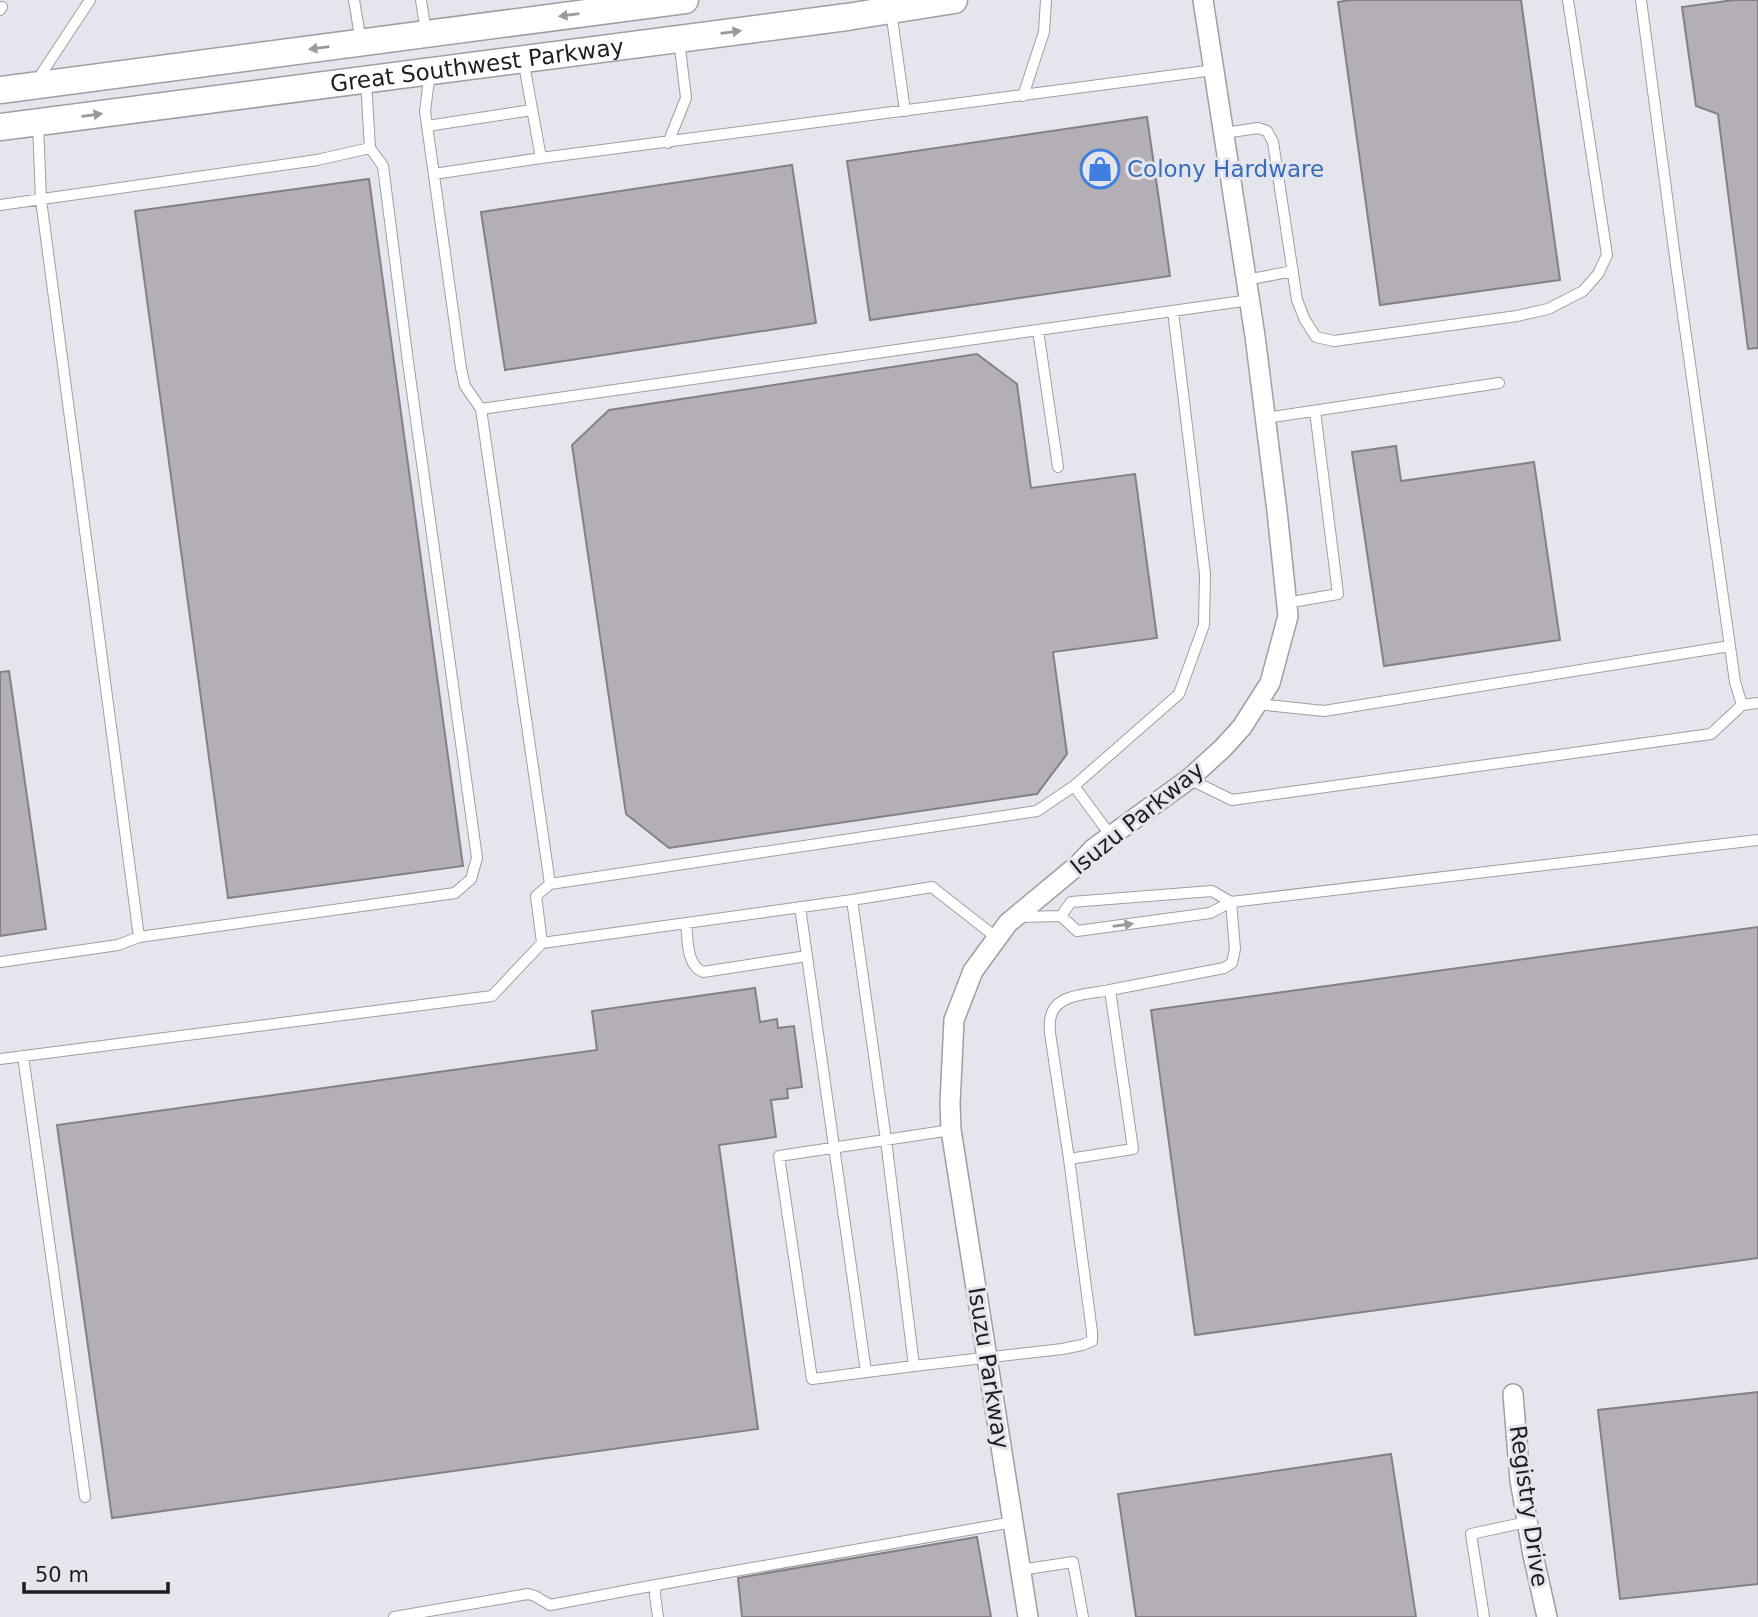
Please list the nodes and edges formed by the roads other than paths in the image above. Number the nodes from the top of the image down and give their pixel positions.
1 (90, 0) edge
2 (354, 0) edge
3 (421, 0) edge
4 (954, 0) edge
5 (1046, 0) edge
6 (1203, 0) edge
7 (1568, 0) edge
8 (1641, 0) edge
9 (679, 1) edge
10 (891, 10) junction
11 (426, 34) junction
12 (678, 39) junction
13 (362, 42) junction
14 (523, 59) junction
15 (1214, 70) junction
16 (430, 72) junction
17 (366, 79) junction
18 (34, 85) junction
19 (0, 90) edge
20 (1023, 96) junction
21 (532, 110) junction
22 (905, 111) junction
23 (38, 122) junction
24 (427, 126) junction
25 (0, 127) edge
26 (1224, 133) junction
27 (668, 143) junction
28 (370, 148) junction
29 (541, 158) junction
30 (434, 174) junction
31 (41, 200) junction
32 (0, 205) edge
33 (1293, 271) junction
34 (1246, 280) junction
35 (1250, 300) junction
36 (1172, 311) junction
37 (1038, 330) junction
38 (1500, 383) dead end
39 (481, 409) junction
40 (1315, 411) junction
41 (1266, 418) junction
42 (1058, 467) dead end
43 (1286, 603) junction
44 (1730, 646) junction
45 (1758, 703) edge
46 (1256, 704) junction
47 (1742, 705) junction
48 (1189, 779) junction
49 (1074, 786) junction
50 (1111, 836) junction
51 (1758, 840) edge
52 (550, 884) junction
53 (852, 900) junction
54 (1231, 902) junction
55 (800, 907) junction
56 (1062, 916) junction
57 (1016, 917) junction
58 (686, 923) junction
59 (139, 937) junction
60 (997, 938) junction
61 (542, 943) junction
62 (807, 956) junction
63 (0, 962) edge
64 (1110, 990) junction
65 (23, 1056) junction
66 (0, 1059) edge
67 (951, 1130) junction
68 (886, 1140) junction
69 (834, 1147) junction
70 (1069, 1159) junction
71 (986, 1357) junction
72 (914, 1366) junction
73 (866, 1372) junction
74 (1513, 1394) dead end
75 (85, 1497) dead end
76 (1013, 1522) junction
77 (1527, 1522) junction
78 (1020, 1570) junction
79 (656, 1586) junction
80 (394, 1617) edge
81 (658, 1617) edge
82 (1028, 1617) edge
83 (1083, 1617) edge
84 (1483, 1617) edge
85 (1546, 1617) edge

1 - 18 lane
2 - 13 lane
3 - 11 lane
4 - 10 street, Great Southwest Parkway
5 - 20 lane
6 - 15 street, Isuzu Parkway
7 - 33 lane
8 - 44 lane
9 -> 11 street, Great Southwest Parkway
9 - 12 street
12 -> 10 street, Great Southwest Parkway
10 - 22 lane
11 - 13 street, Great Southwest Parkway
11 - 16 street
12 - 14 street, Great Southwest Parkway
12 - 27 lane
13 - 17 street
13 -> 18 street, Great Southwest Parkway
14 - 16 street, Great Southwest Parkway
14 - 21 lane
15 - 20 lane
15 - 26 street, Isuzu Parkway
16 - 17 street, Great Southwest Parkway
16 - 24 lane
23 -> 17 street, Great Southwest Parkway
17 - 28 lane
18 - 19 street, Great Southwest Parkway
18 - 23 street
20 - 22 lane
21 - 24 lane
21 - 29 lane
22 - 27 lane
23 - 25 street, Great Southwest Parkway
23 - 31 lane
24 - 30 lane
26 - 33 lane
26 - 34 street, Isuzu Parkway
27 - 29 lane
28 - 31 lane
28 - 59 lane
29 - 30 lane
30 - 39 lane
31 - 32 lane
31 - 59 lane
33 - 34 lane
34 - 35 street, Isuzu Parkway
35 - 36 lane
35 - 41 street, Isuzu Parkway
36 - 37 lane
36 - 49 lane
37 - 39 lane
37 - 42 lane
38 - 40 lane
39 - 52 lane
40 - 41 lane
40 - 43 lane
41 - 43 street, Isuzu Parkway
43 - 46 street, Isuzu Parkway
44 - 46 lane
44 - 47 lane
45 - 47 lane
46 - 48 street, Isuzu Parkway
47 - 48 lane
48 - 50 street, Isuzu Parkway
49 - 50 lane
49 - 52 lane
50 - 57 street, Isuzu Parkway
51 - 54 lane
52 - 61 lane
53 - 55 lane
53 - 60 lane
53 - 68 lane
56 -> 54 lane
54 - 56 lane
54 - 64 lane
55 - 58 lane
55 - 62 lane
56 - 57 lane
57 - 60 street, Isuzu Parkway
58 - 61 lane
58 - 62 lane
59 - 63 lane
60 - 67 street, Isuzu Parkway
61 - 65 lane
62 - 69 lane
64 - 70 lane
64 - 70 lane
65 - 66 lane
65 - 75 lane
67 - 68 lane
67 - 71 street, Isuzu Parkway
68 - 69 lane
68 - 72 lane
69 - 73 lane
69 - 73 lane
70 - 71 lane
71 - 72 lane
71 - 76 street, Isuzu Parkway
72 - 73 lane
74 - 77 street, Registry Drive
76 - 78 street, Isuzu Parkway
76 - 79 lane
77 - 84 lane
77 - 85 street, Registry Drive
78 - 82 street, Isuzu Parkway
78 - 83 lane
79 - 80 lane
79 - 81 lane

